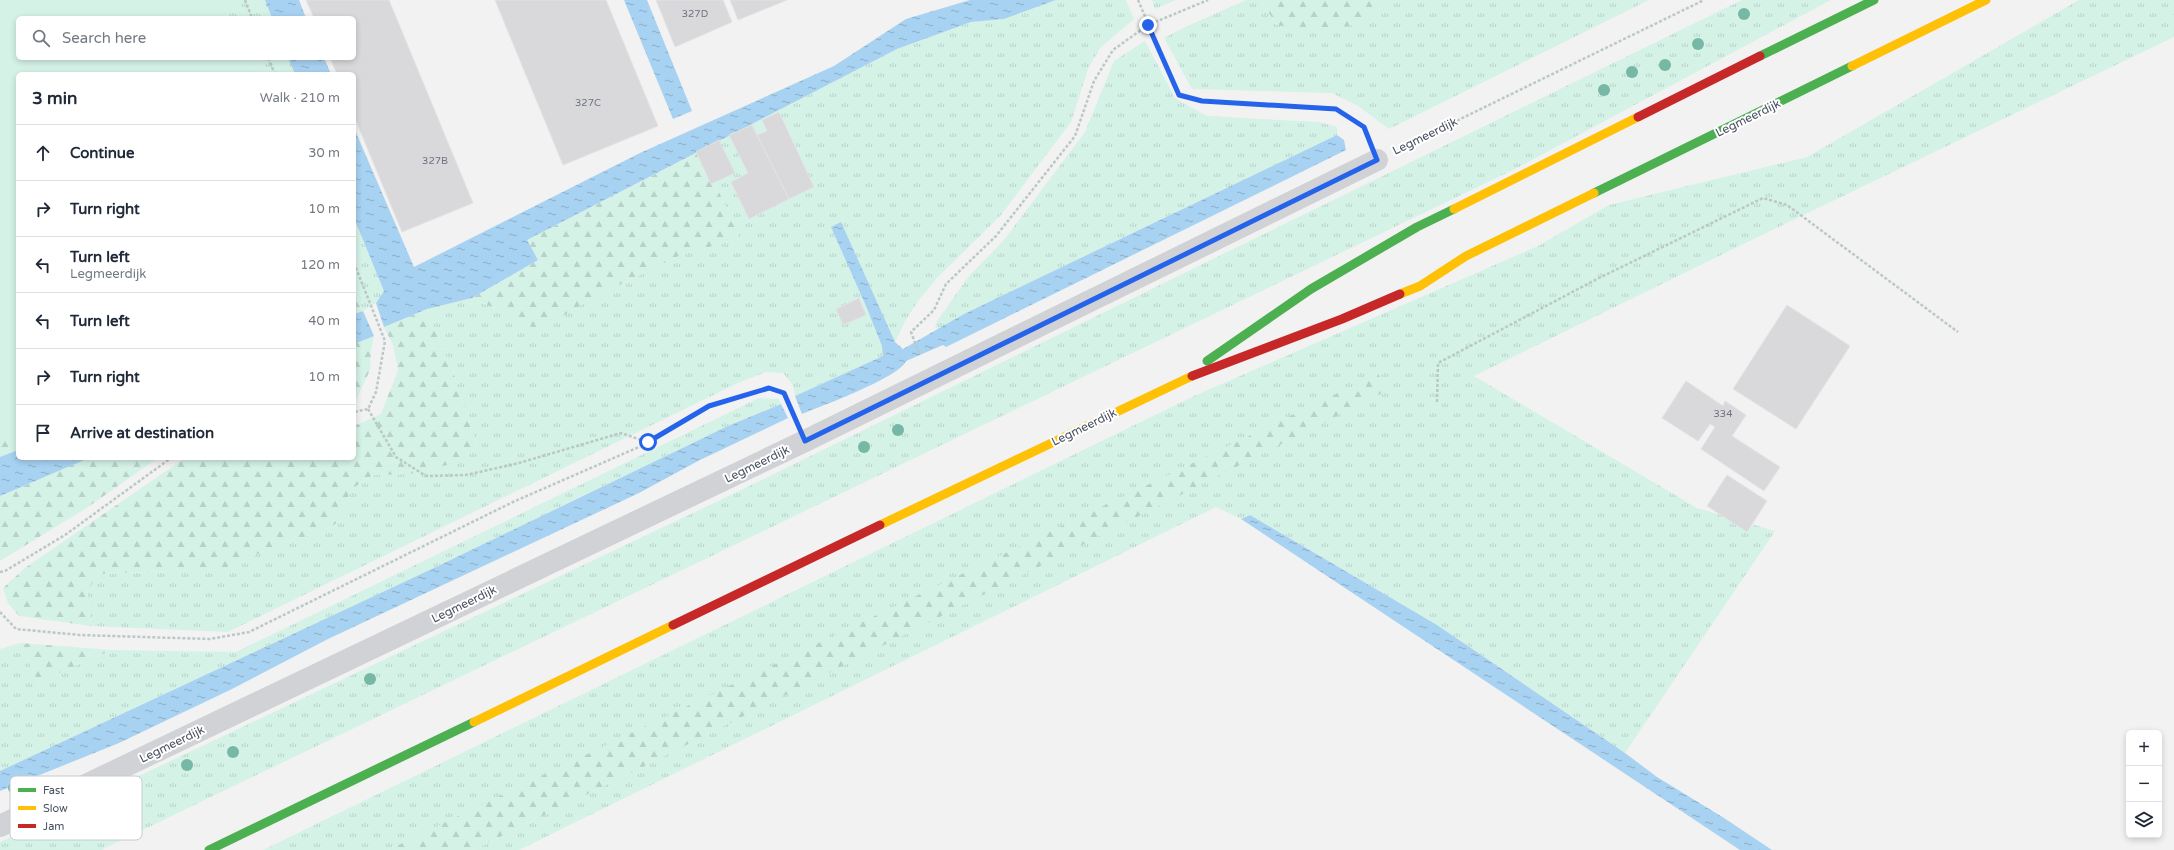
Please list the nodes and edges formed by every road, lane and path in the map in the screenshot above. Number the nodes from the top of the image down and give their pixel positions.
1 (245, 0) edge
2 (1138, 0) edge
3 (1208, 0) edge
4 (1704, 0) edge
5 (1874, 0) edge
6 (1986, 0) edge
7 (251, 16) edge
8 (1148, 25) junction
9 (269, 60) edge
10 (274, 72) edge
11 (1377, 160) junction
12 (356, 268) edge
13 (1958, 332) dead end
14 (921, 358) dead end
15 (1180, 380) junction
16 (1437, 402) dead end
17 (368, 409) junction
18 (356, 412) edge
19 (805, 441) junction
20 (648, 442) junction
21 (168, 460) edge
22 (0, 572) edge
23 (0, 612) edge
24 (105, 776) edge
25 (10, 821) edge
26 (0, 826) edge
27 (209, 850) edge

1 - 7 path
2 - 8 path
3 - 8 path
4 - 11 path, Legmeerdijk
5 - 15 main road, Legmeerdijk
6 - 15 main road, Legmeerdijk
8 - 11 path
8 - 14 path
9 - 10 path
11 - 19 street, Legmeerdijk
12 - 17 path
13 - 16 path
15 - 27 main road, Legmeerdijk
17 - 18 path
17 - 20 path
19 - 20 path
19 - 24 street, Legmeerdijk
20 - 23 path
21 - 22 path
25 - 26 street, Legmeerdijk

